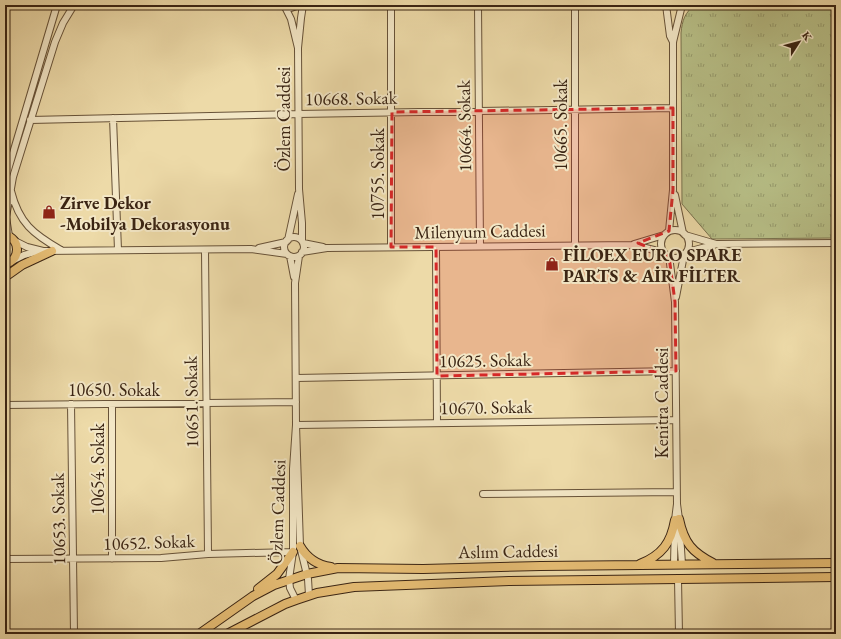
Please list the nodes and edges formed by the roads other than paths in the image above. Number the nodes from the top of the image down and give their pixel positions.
1 (57, 5) edge
2 (74, 5) edge
3 (285, 5) edge
4 (302, 5) edge
5 (391, 5) edge
6 (478, 5) edge
7 (575, 5) edge
8 (667, 5) edge
9 (678, 5) edge
10 (682, 5) edge
11 (673, 42) junction
12 (298, 48) junction
13 (673, 108) junction
14 (575, 109) junction
15 (479, 111) junction
16 (392, 112) junction
17 (298, 114) junction
18 (113, 118) junction
19 (30, 120) junction
20 (5, 180) edge
21 (10, 188) junction
22 (299, 188) junction
23 (673, 190) junction
24 (667, 233) junction
25 (684, 234) junction
26 (10, 237) edge
27 (287, 241) junction
28 (302, 242) junction
29 (836, 243) edge
30 (717, 244) junction
31 (575, 245) junction
32 (633, 245) junction
33 (480, 246) junction
34 (392, 247) junction
35 (436, 247) junction
36 (327, 248) junction
37 (251, 249) junction
38 (62, 250) junction
39 (118, 250) junction
40 (205, 250) junction
41 (43, 251) junction
42 (52, 251) junction
43 (300, 254) junction
44 (685, 254) junction
45 (288, 255) junction
46 (668, 256) junction
47 (8, 264) edge
48 (5, 277) edge
49 (295, 283) junction
50 (675, 302) junction
51 (676, 371) junction
52 (437, 376) junction
53 (296, 378) junction
54 (296, 402) junction
55 (206, 403) junction
56 (71, 404) junction
57 (112, 404) junction
58 (5, 405) edge
59 (676, 420) junction
60 (438, 423) junction
61 (296, 424) junction
62 (676, 492) junction
63 (483, 494) dead end
64 (677, 520) junction
65 (300, 546) junction
66 (293, 552) junction
67 (208, 554) junction
68 (74, 559) junction
69 (112, 559) junction
70 (5, 560) edge
71 (714, 563) junction
72 (836, 563) edge
73 (678, 564) junction
74 (636, 565) junction
75 (338, 568) junction
76 (306, 574) junction
77 (836, 577) edge
78 (289, 579) junction
79 (678, 579) junction
80 (309, 595) junction
81 (296, 600) junction
82 (245, 601) junction
83 (74, 634) edge
84 (199, 634) edge
85 (227, 634) edge
86 (679, 634) edge

1 - 20 street
2 - 19 street
3 - 4 street
3 - 12 street, Özlem Caddesi
4 - 12 street, Özlem Caddesi
5 - 16 street, 10755. Sokak
6 - 15 street, 10664. Sokak
7 - 14 street, 10665. Sokak
8 - 9 street
8 - 11 street
10 - 11 street
11 - 13 street
12 - 17 street, Özlem Caddesi
13 - 14 street, 10668. Sokak
13 - 23 street
14 - 15 street, 10668. Sokak
14 - 31 street, 10665. Sokak
15 - 16 street, 10668. Sokak
15 - 33 street, 10664. Sokak
16 - 17 street, 10668. Sokak
16 - 34 street, 10755. Sokak
17 - 18 street, 10668. Sokak
17 - 22 street, Özlem Caddesi
18 - 19 street, 10668. Sokak
18 - 39 street
19 - 21 street
21 - 26 street
21 - 38 street
22 - 27 street, Özlem Caddesi
22 - 28 street, Özlem Caddesi
23 - 24 street
23 - 25 street
24 - 25 street
24 - 32 street
24 - 46 street
25 - 30 street
25 - 44 street
26 - 41 street
26 - 47 main road
27 - 28 street
27 - 37 street
27 - 45 street
28 - 36 street
28 - 43 street
29 - 30 street
30 - 44 street
31 - 32 street, Milenyum Caddesi
31 - 33 street, Milenyum Caddesi
32 - 46 street
33 - 35 street, Milenyum Caddesi
34 - 35 street, Milenyum Caddesi
34 - 36 street, Milenyum Caddesi
35 - 52 street
36 - 43 street
37 - 40 street
37 - 45 street
38 - 39 street
38 - 42 street
39 - 40 street
40 - 55 street, 10651. Sokak
41 - 42 street
41 - 47 street
42 - 48 main road
43 - 45 street
43 - 49 street, Özlem Caddesi
44 - 46 street
44 - 50 street
45 - 49 street, Özlem Caddesi
46 - 50 street
49 - 53 street, Özlem Caddesi
50 - 51 street, Kenitra Caddesi
51 - 52 street, 10625. Sokak
51 - 59 street, Kenitra Caddesi
52 - 53 street, 10625. Sokak
52 - 60 street
53 - 54 street, Özlem Caddesi
54 - 55 street, 10650. Sokak
54 - 61 street, Özlem Caddesi
55 - 57 street, 10650. Sokak
55 - 67 street, 10651. Sokak
56 - 57 street, 10650. Sokak
56 - 58 street, 10650. Sokak
56 - 68 street, 10653. Sokak
57 - 69 street, 10654. Sokak
59 - 60 street, 10670. Sokak
59 - 62 street, Kenitra Caddesi
60 - 61 street, 10670. Sokak
61 - 65 street, Özlem Caddesi
61 - 66 street, Özlem Caddesi
62 - 63 street
62 - 64 street, Kenitra Caddesi
64 - 71 main road
64 - 73 street, Kenitra Caddesi
64 - 74 main road
65 - 75 main road
65 - 76 street, Özlem Caddesi
66 - 67 street, 10652. Sokak
66 - 78 street, Özlem Caddesi
66 - 82 main road
67 - 69 street, 10652. Sokak
68 - 69 street, 10652. Sokak
68 - 70 street, 10652. Sokak
68 - 83 street, 10653. Sokak
71 - 72 main road, Aslım Caddesi
71 - 73 main road, Aslım Caddesi
73 - 74 main road, Aslım Caddesi
74 - 75 main road, Aslım Caddesi
75 - 76 main road, Aslım Caddesi
76 - 78 main road, Aslım Caddesi
76 - 80 street, Özlem Caddesi
77 - 79 main road, Aslım Caddesi
78 - 81 street, Özlem Caddesi
78 - 82 main road, Aslım Caddesi
79 - 80 main road, Aslım Caddesi
79 - 86 street
80 - 81 main road, Aslım Caddesi
81 - 85 main road, Aslım Caddesi
82 - 84 main road, Aslım Caddesi

